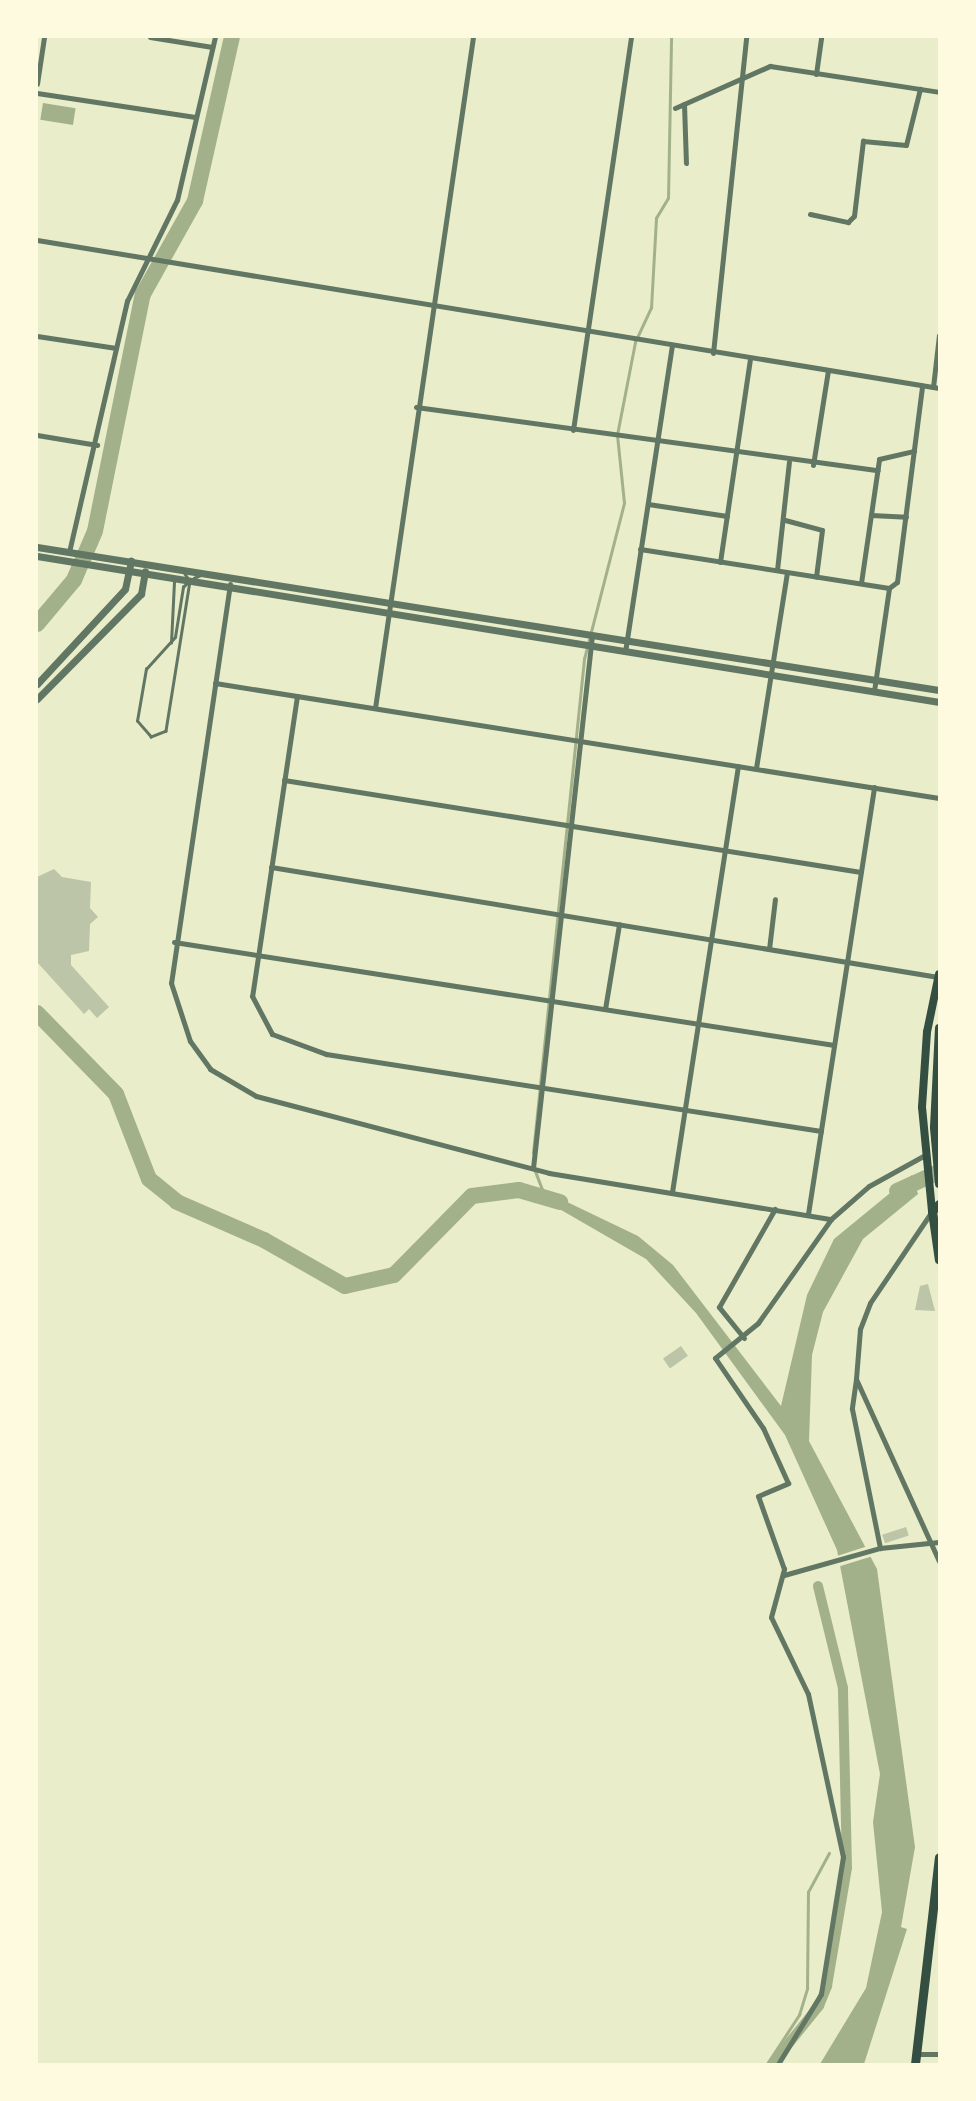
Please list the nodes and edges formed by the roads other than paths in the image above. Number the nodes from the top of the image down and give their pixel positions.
1 (44, 37) edge
2 (150, 37) edge
3 (215, 37) edge
4 (473, 37) edge
5 (631, 37) edge
6 (746, 37) edge
7 (821, 37) edge
8 (212, 47) junction
9 (816, 74) junction
10 (743, 76) junction
11 (37, 84) edge
12 (920, 89) junction
13 (939, 92) edge
14 (37, 93) edge
15 (684, 104) junction
16 (675, 108) dead end
17 (195, 117) junction
18 (686, 163) dead end
19 (810, 214) dead end
20 (37, 240) edge
21 (145, 259) junction
22 (432, 308) junction
23 (587, 333) junction
24 (939, 335) edge
25 (37, 336) edge
26 (671, 346) junction
27 (116, 348) junction
28 (713, 352) junction
29 (750, 358) junction
30 (828, 370) junction
31 (922, 386) junction
32 (936, 388) edge
33 (416, 407) junction
34 (573, 430) junction
35 (37, 435) edge
36 (659, 443) junction
37 (97, 445) junction
38 (914, 451) junction
39 (736, 454) junction
40 (789, 461) junction
41 (813, 465) junction
42 (878, 470) junction
43 (648, 504) junction
44 (872, 515) junction
45 (727, 516) junction
46 (906, 517) junction
47 (785, 520) junction
48 (37, 547) edge
49 (640, 549) junction
50 (71, 552) junction
51 (37, 556) edge
52 (131, 561) junction
53 (720, 562) junction
54 (146, 564) junction
55 (173, 568) junction
56 (777, 570) junction
57 (129, 571) junction
58 (206, 572) junction
59 (786, 572) junction
60 (144, 574) junction
61 (232, 576) junction
62 (816, 576) junction
63 (171, 578) junction
64 (190, 581) junction
65 (861, 583) junction
66 (230, 588) junction
67 (888, 588) junction
68 (389, 603) junction
69 (389, 614) junction
70 (593, 635) junction
71 (627, 640) junction
72 (171, 643) junction
73 (591, 646) junction
74 (625, 652) junction
75 (772, 665) junction
76 (771, 676) junction
77 (875, 680) junction
78 (215, 683) junction
79 (37, 684) edge
80 (873, 691) junction
81 (939, 691) edge
82 (297, 696) junction
83 (37, 699) edge
84 (939, 702) edge
85 (375, 708) junction
86 (581, 741) junction
87 (738, 766) junction
88 (756, 768) junction
89 (284, 780) junction
90 (873, 787) junction
91 (939, 797) edge
92 (571, 826) junction
93 (725, 850) junction
94 (271, 867) junction
95 (860, 872) junction
96 (775, 899) dead end
97 (561, 915) junction
98 (619, 924) junction
99 (711, 939) junction
100 (174, 942) junction
101 (769, 949) junction
102 (258, 955) junction
103 (847, 962) junction
104 (939, 976) edge
105 (551, 1001) junction
106 (605, 1009) junction
107 (698, 1024) junction
108 (927, 1032) junction
109 (939, 1032) edge
110 (834, 1045) junction
111 (541, 1087) junction
112 (685, 1111) junction
113 (821, 1131) junction
114 (925, 1155) junction
115 (533, 1168) junction
116 (939, 1184) edge
117 (672, 1192) junction
118 (934, 1205) edge
119 (775, 1209) junction
120 (808, 1213) junction
121 (831, 1219) junction
122 (939, 1260) edge
123 (744, 1338) junction
124 (856, 1379) junction
125 (930, 1541) junction
126 (939, 1542) edge
127 (877, 1548) junction
128 (939, 1561) edge
129 (785, 1575) junction
130 (939, 1857) edge
131 (938, 1887) edge
132 (935, 1926) edge
133 (916, 2054) junction
134 (939, 2054) edge
135 (778, 2064) edge
136 (915, 2064) edge

1 - 11 street
2 - 8 street
3 - 8 street
4 - 22 street
5 - 23 street
6 - 10 street
7 - 9 street
8 - 17 street
9 - 10 street
9 - 12 street
10 - 15 street
10 - 28 street
12 - 13 street
12 - 19 street
14 - 17 street
15 - 16 street
15 - 18 street
17 - 21 street
20 - 21 street
21 - 22 street
21 - 27 street
22 - 23 street
22 - 33 street
23 - 26 street
23 - 34 street
24 - 32 street
25 - 27 street
26 - 28 street
26 - 36 street
27 - 37 street
28 - 29 street
29 - 30 street
29 - 39 street
30 - 31 street
30 - 41 street
31 - 32 street
31 - 38 street
33 - 34 street
33 - 68 street
34 - 36 street
35 - 37 street
36 - 39 street
36 - 43 street
37 - 50 street
38 - 42 street
38 - 46 street
39 - 40 street
39 - 45 street
40 - 41 street
40 - 47 street
41 - 42 street
42 - 44 street
43 - 45 street
43 - 49 street
44 - 46 street
44 - 65 street
45 - 53 street
46 - 67 street
47 - 56 street
47 - 62 street
48 - 50 street
49 - 53 street
49 - 71 street
50 - 52 street
51 - 57 street
52 - 54 street
52 - 57 street
53 - 56 street
54 - 55 street
54 - 60 street
55 - 58 street
55 - 64 lane
56 - 59 street
57 - 60 street
57 - 79 street
58 - 61 street
58 - 64 lane
59 - 62 street
59 - 75 street
60 - 63 street
60 - 83 street
61 - 66 street
61 - 68 street
62 - 65 street
63 - 64 street
63 - 72 lane
64 - 66 street
64 - 72 lane
64 - 72 lane
65 - 67 street
66 - 69 street
66 - 78 street
67 - 77 street
68 - 69 street
68 - 70 street
69 - 73 street
69 - 85 street
70 - 71 street
70 - 73 street
71 - 74 street
71 - 75 street
73 - 74 street
73 - 86 street
74 - 76 street
75 - 76 street
75 - 77 street
76 - 80 street
76 - 88 street
77 - 80 street
77 - 81 street
78 - 82 street
78 - 100 street
80 - 84 street
82 - 85 street
82 - 89 street
85 - 86 street
86 - 87 street
86 - 92 street
87 - 88 street
87 - 93 street
88 - 90 street
89 - 92 street
89 - 94 street
90 - 91 street
90 - 95 street
92 - 93 street
92 - 97 street
93 - 95 street
93 - 99 street
94 - 97 street
94 - 102 street
95 - 103 street
96 - 101 street
97 - 98 street
97 - 105 street
98 - 99 street
98 - 106 street
99 - 101 street
99 - 107 street
100 - 102 street
100 - 115 street
101 - 103 street
102 - 105 street
102 - 111 street
103 - 104 street
103 - 110 street
104 - 108 main road
105 - 106 street
105 - 111 street
106 - 107 street
107 - 110 street
107 - 112 street
108 - 109 street
108 - 114 main road
109 - 116 main road
110 - 113 street
111 - 112 street
111 - 115 street
112 - 113 street
112 - 117 street
113 - 120 street
114 - 118 main road
114 - 121 street
115 - 117 street
117 - 119 street
118 - 122 highway
118 - 124 street
119 - 120 street
119 - 123 street
120 - 121 street
121 - 123 street
123 - 129 street
124 - 125 street
124 - 127 street
125 - 126 street
125 - 127 street
125 - 128 street
127 - 129 street
129 - 135 street
130 - 131 highway
131 - 132 highway
132 - 133 highway
133 - 134 street
133 - 136 highway

